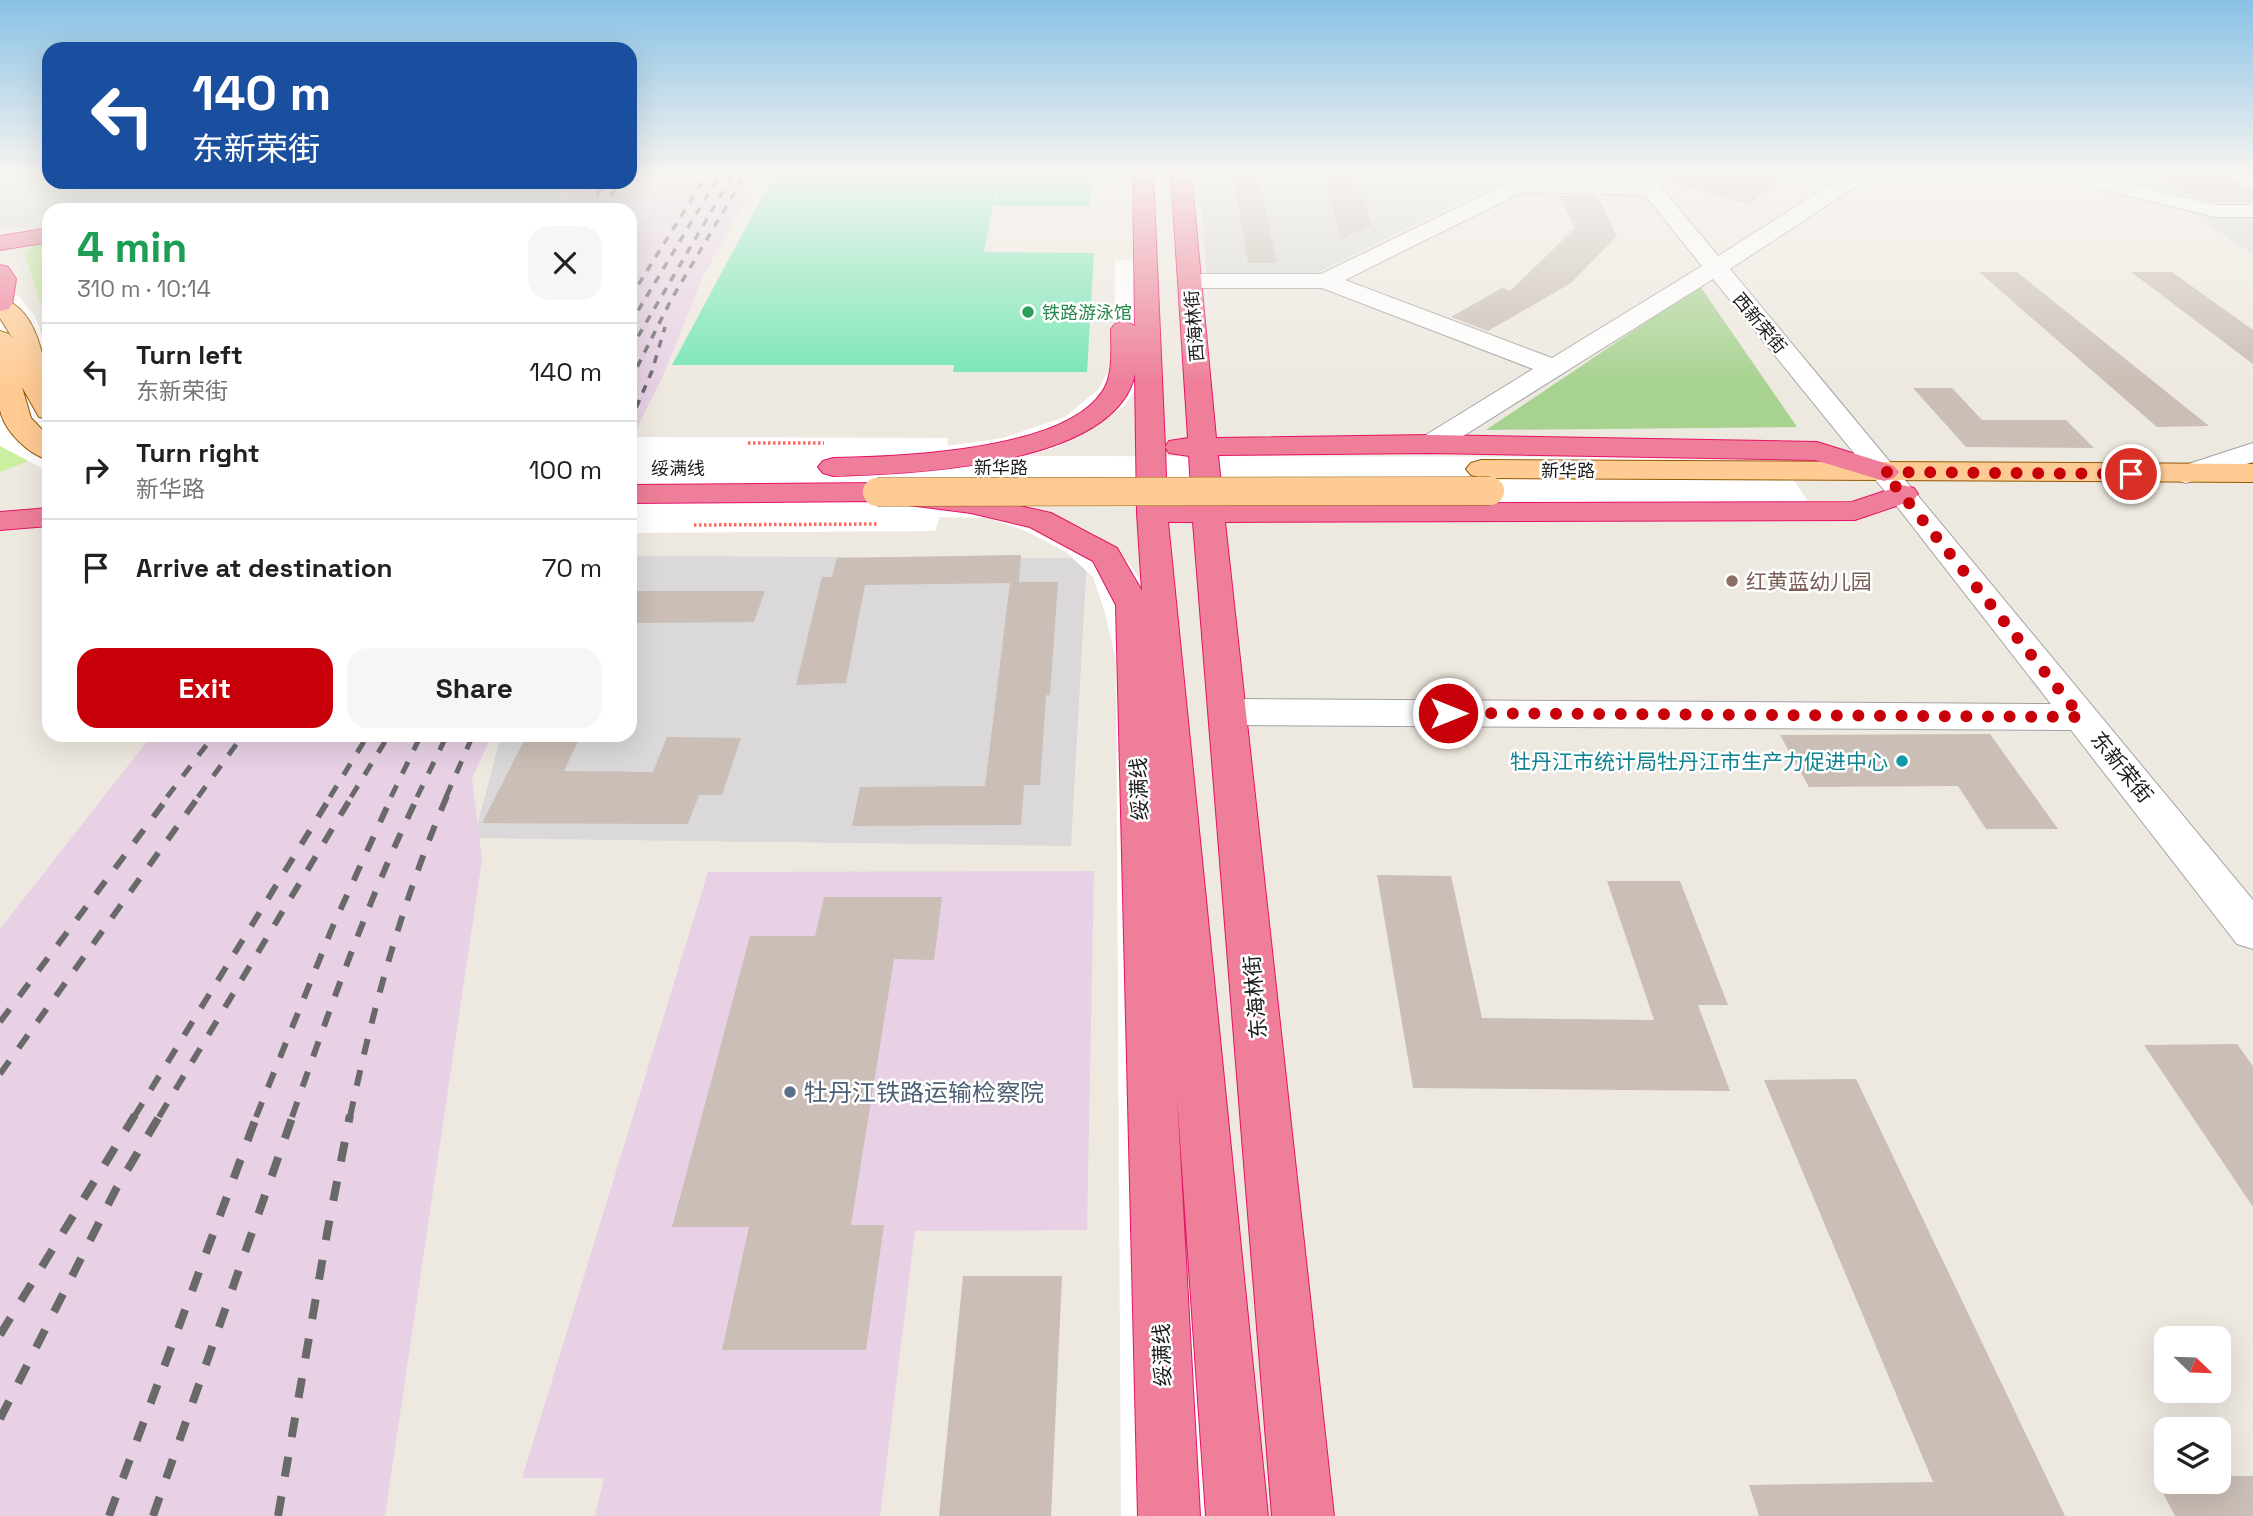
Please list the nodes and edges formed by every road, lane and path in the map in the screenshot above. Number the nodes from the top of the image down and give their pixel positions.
1 (1123, 244) edge
2 (1145, 244) edge
3 (1187, 244) edge
4 (1401, 244) edge
5 (1695, 244) edge
6 (1752, 244) edge
7 (1714, 268) junction
8 (0, 272) edge
9 (1190, 281) junction
10 (1325, 281) junction
11 (0, 304) edge
12 (0, 339) edge
13 (1554, 368) junction
14 (42, 399) edge
15 (1431, 444) junction
16 (42, 446) edge
17 (2253, 452) edge
18 (637, 469) edge
19 (2253, 473) edge
20 (2186, 474) junction
21 (1206, 479) junction
22 (1150, 480) junction
23 (1894, 483) junction
24 (881, 494) junction
25 (637, 495) edge
26 (2253, 496) edge
27 (42, 518) edge
28 (0, 521) edge
29 (694, 524) dead end
30 (1228, 712) junction
31 (2081, 717) junction
32 (2253, 931) edge
33 (1169, 1516) edge
34 (1237, 1516) edge
35 (1303, 1516) edge

1 - 24 highway, 绥满线
2 - 22 highway
3 - 9 highway, 西海林街
4 - 10 street
5 - 7 street, 西新荣街
6 - 7 street
7 - 13 street
7 - 23 street, 西新荣街
8 - 11 highway
9 - 10 street
9 - 21 highway, 西海林街
10 - 13 street
11 - 14 main road
12 - 16 main road
13 - 15 street
15 - 21 highway
15 - 23 highway
17 - 20 street
18 - 24 highway, 绥满线
19 - 20 main road
20 - 23 main road
21 - 22 highway
21 - 22 highway
21 - 23 highway
21 - 30 highway, 东海林街
22 - 34 highway
23 - 24 main road, 新华路, bridge
23 - 26 main road
23 - 31 street, 东新荣街
24 - 25 highway, 绥满线
24 - 29 path
24 - 33 highway, 绥满线, bridge
27 - 28 highway
30 - 31 street
30 - 35 highway, 东海林街
31 - 32 street, 东新荣街

